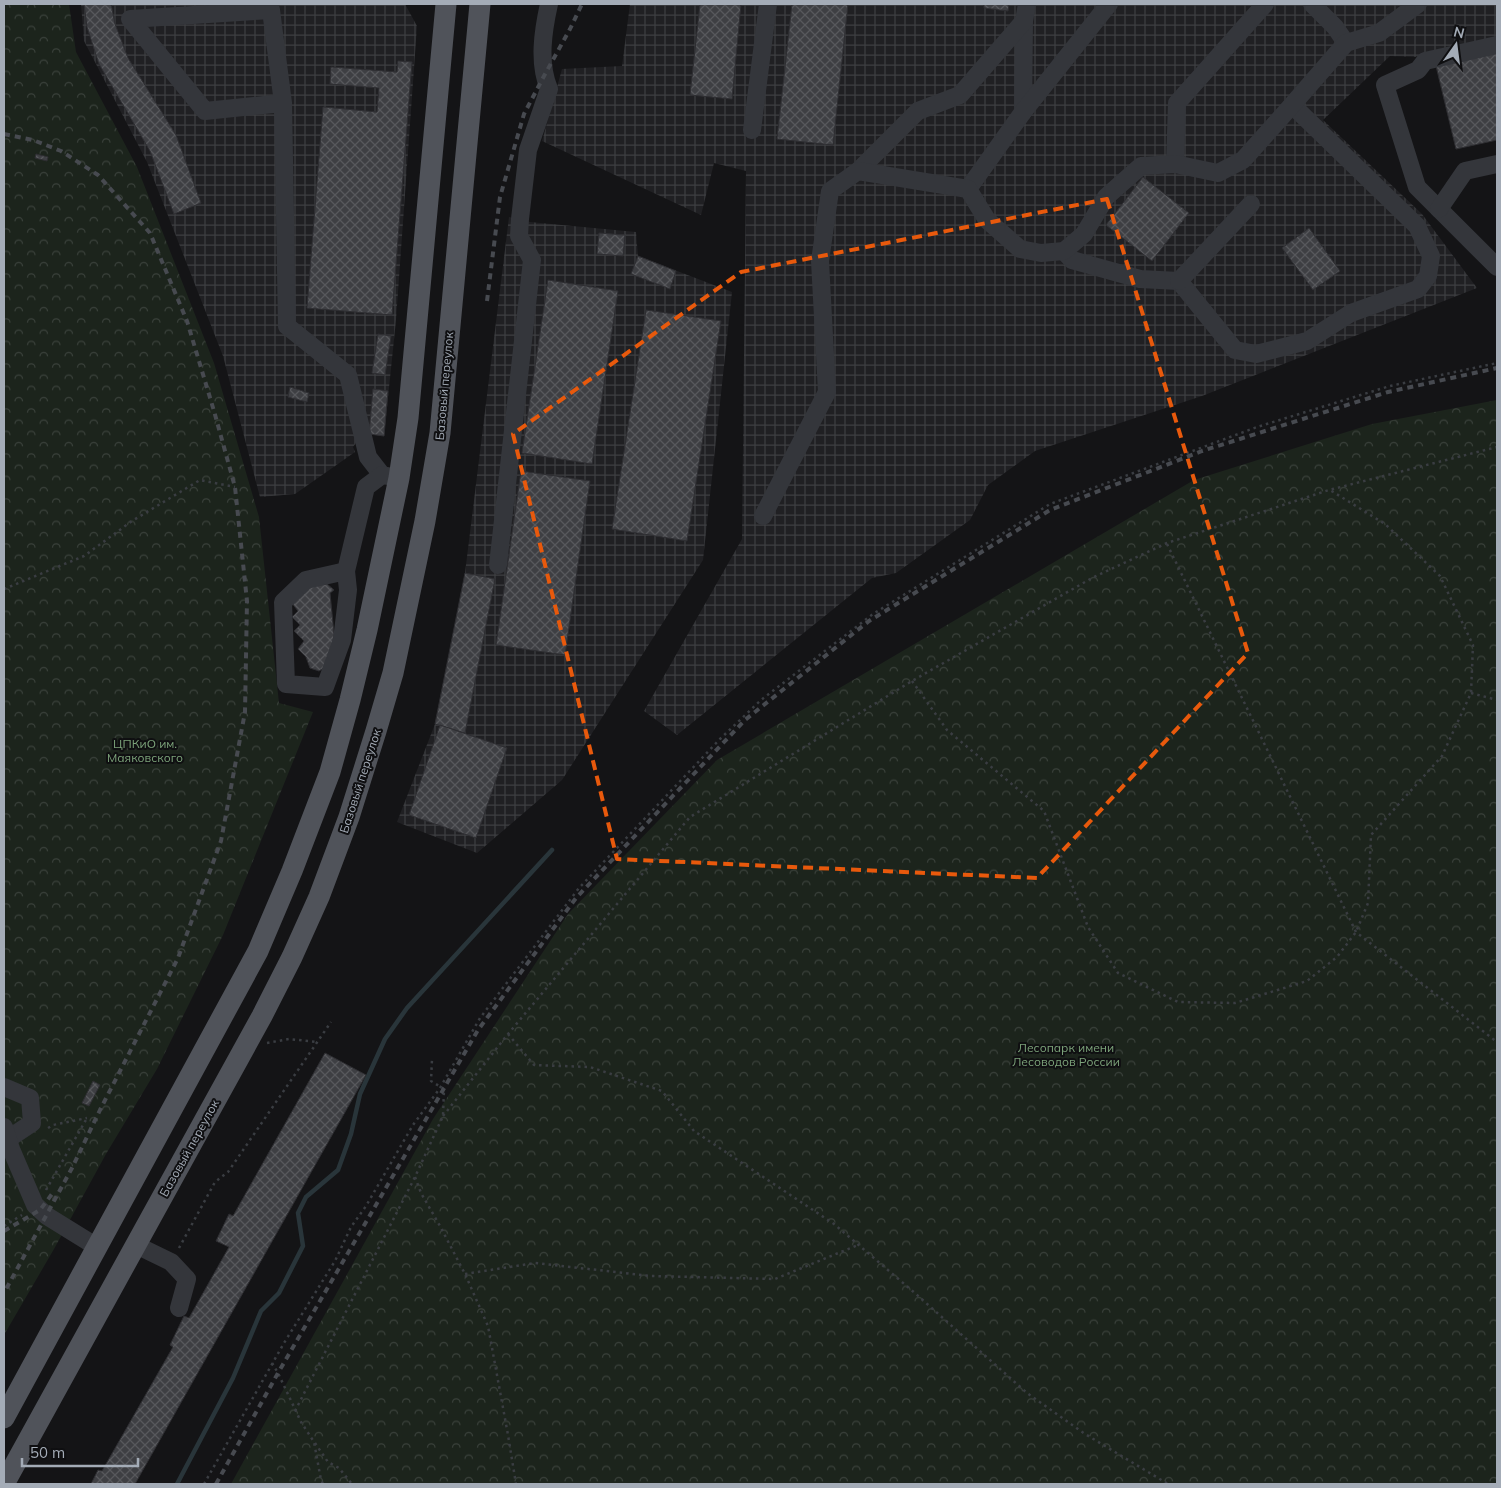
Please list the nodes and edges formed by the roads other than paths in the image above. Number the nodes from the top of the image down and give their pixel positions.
1 (446, 4) edge
2 (480, 4) edge
3 (549, 4) edge
4 (768, 4) edge
5 (1109, 4) edge
6 (1265, 4) edge
7 (1312, 4) edge
8 (1418, 4) edge
9 (1025, 12) edge
10 (1346, 43) junction
11 (1497, 45) edge
12 (283, 103) junction
13 (1292, 105) junction
14 (1023, 112) junction
15 (752, 130) dead end
16 (1175, 164) junction
17 (1497, 164) edge
18 (858, 171) junction
19 (968, 189) junction
20 (1251, 204) dead end
21 (1439, 209) junction
22 (1064, 251) junction
23 (1497, 267) edge
24 (1179, 281) junction
25 (390, 476) junction
26 (763, 516) dead end
27 (498, 565) dead end
28 (346, 572) junction
29 (4, 1087) edge
30 (6, 1144) edge
31 (136, 1245) junction
32 (97, 1247) junction
33 (179, 1308) dead end
34 (4, 1418) edge
35 (4, 1484) edge

1 - 25 main road
2 - 31 main road, Базовый переулок
3 - 27 street
4 - 15 street
5 - 14 street
6 - 16 street
7 - 10 street
8 - 10 street
9 - 14 street
9 - 18 street
10 - 13 street
11 - 21 street
12 - 12 street
12 - 25 street
13 - 16 street
13 - 24 street
14 - 19 street
16 - 22 street
17 - 21 street
18 - 19 street
18 - 26 street
19 - 22 street
20 - 24 street
21 - 23 street
22 - 24 street
25 - 28 street
25 - 32 main road
28 - 28 street
29 - 30 street
30 - 32 street
31 - 33 street
31 - 35 main road, Базовый переулок
32 - 34 main road

